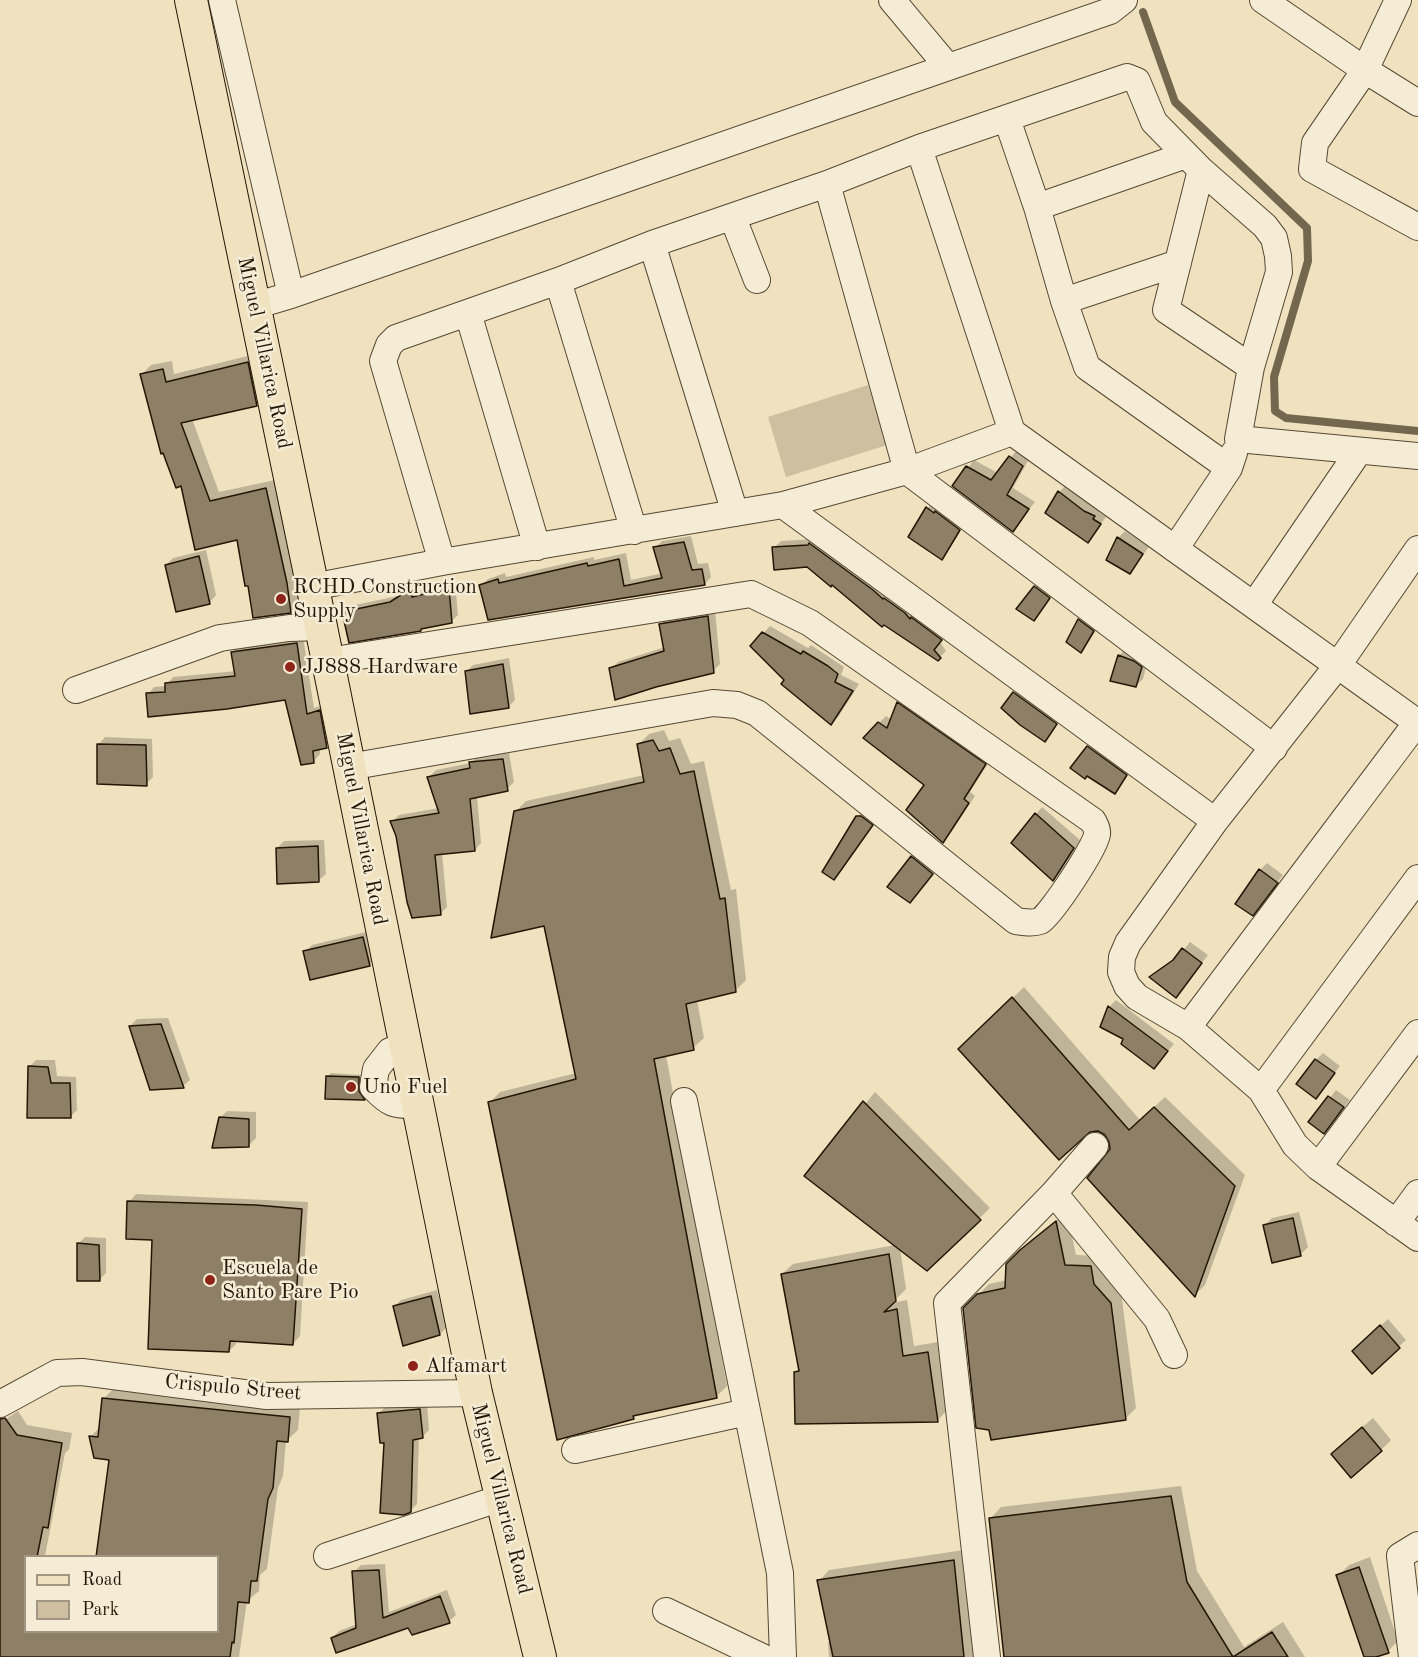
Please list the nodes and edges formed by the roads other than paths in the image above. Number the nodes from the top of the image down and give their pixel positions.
1 (191, 0) edge
2 (222, 0) edge
3 (892, 0) edge
4 (1124, 0) edge
5 (1263, 0) edge
6 (1398, 0) edge
7 (948, 67) junction
8 (1365, 70) junction
9 (1418, 103) edge
10 (1006, 119) junction
11 (919, 148) junction
12 (1194, 162) junction
13 (827, 184) junction
14 (1037, 207) junction
15 (733, 218) junction
16 (1418, 227) edge
17 (652, 244) junction
18 (1178, 263) junction
19 (758, 280) dead end
20 (558, 281) junction
21 (291, 295) junction
22 (1064, 301) junction
23 (254, 306) junction
24 (468, 313) junction
25 (1251, 367) junction
26 (1012, 432) junction
27 (1238, 439) junction
28 (1359, 451) junction
29 (1418, 456) edge
30 (1229, 468) junction
31 (908, 471) junction
32 (783, 505) junction
33 (735, 513) junction
34 (634, 531) junction
35 (537, 548) junction
36 (1175, 549) junction
37 (1418, 549) edge
38 (442, 562) junction
39 (312, 587) junction
40 (1254, 605) junction
41 (321, 627) junction
42 (328, 662) junction
43 (1338, 665) junction
44 (76, 690) dead end
45 (1418, 722) edge
46 (1274, 748) junction
47 (348, 767) junction
48 (1215, 821) junction
49 (1418, 878) edge
50 (1188, 1027) junction
51 (1418, 1033) edge
52 (1261, 1090) junction
53 (684, 1101) dead end
54 (1095, 1146) dead end
55 (1318, 1167) junction
56 (1054, 1193) junction
57 (1418, 1193) edge
58 (1396, 1223) junction
59 (1418, 1238) edge
60 (1174, 1355) dead end
61 (476, 1393) junction
62 (0, 1404) edge
63 (747, 1412) junction
64 (575, 1450) dead end
65 (501, 1498) junction
66 (1418, 1545) edge
67 (327, 1556) dead end
68 (666, 1611) dead end
69 (1413, 1630) edge
70 (540, 1657) edge
71 (762, 1657) edge
72 (783, 1657) edge
73 (987, 1657) edge
74 (1412, 1657) edge

1 - 23 main road, Miguel Villarica Road
2 - 21 street
3 - 7 street
4 - 7 street
5 - 8 street
6 - 8 street
7 - 21 street
8 - 9 street
8 - 16 street
10 - 11 street
10 - 12 street
10 - 14 street
11 - 13 street
11 - 26 street
12 - 14 street
12 - 18 street
12 - 25 street
13 - 15 street
13 - 31 street
14 - 22 street
15 - 17 street
15 - 19 street
17 - 20 street
17 - 33 street
18 - 22 street
18 - 25 street
20 - 24 street
20 - 34 street
21 - 23 street
22 - 30 street
23 - 39 main road, Miguel Villarica Road
24 - 35 street
24 - 38 street
25 - 27 street
26 - 31 street
26 - 36 street
27 - 28 street
27 - 30 street
28 - 29 street
28 - 40 street
30 - 36 street
31 - 32 street
31 - 46 street
32 - 33 street
32 - 48 street
33 - 34 street
34 - 35 street
35 - 38 street
36 - 40 street
37 - 43 street
38 - 39 street
39 - 41 main road, Miguel Villarica Road
40 - 43 street
41 - 42 main road, Miguel Villarica Road
41 - 44 street
42 - 47 main road, Miguel Villarica Road
42 - 47 street
43 - 45 street
43 - 46 street
45 - 50 street
46 - 48 street
47 - 61 main road, Miguel Villarica Road
48 - 50 street
49 - 52 street
50 - 52 street
51 - 55 street
52 - 55 street
53 - 63 street
54 - 56 street
55 - 58 street
56 - 60 street
56 - 73 street
57 - 58 street
58 - 59 street
61 - 62 street, Crispulo Street
61 - 65 main road, Miguel Villarica Road
63 - 64 street
63 - 72 street
65 - 67 street
65 - 70 main road, Miguel Villarica Road
66 - 69 street
68 - 71 street
69 - 74 street

